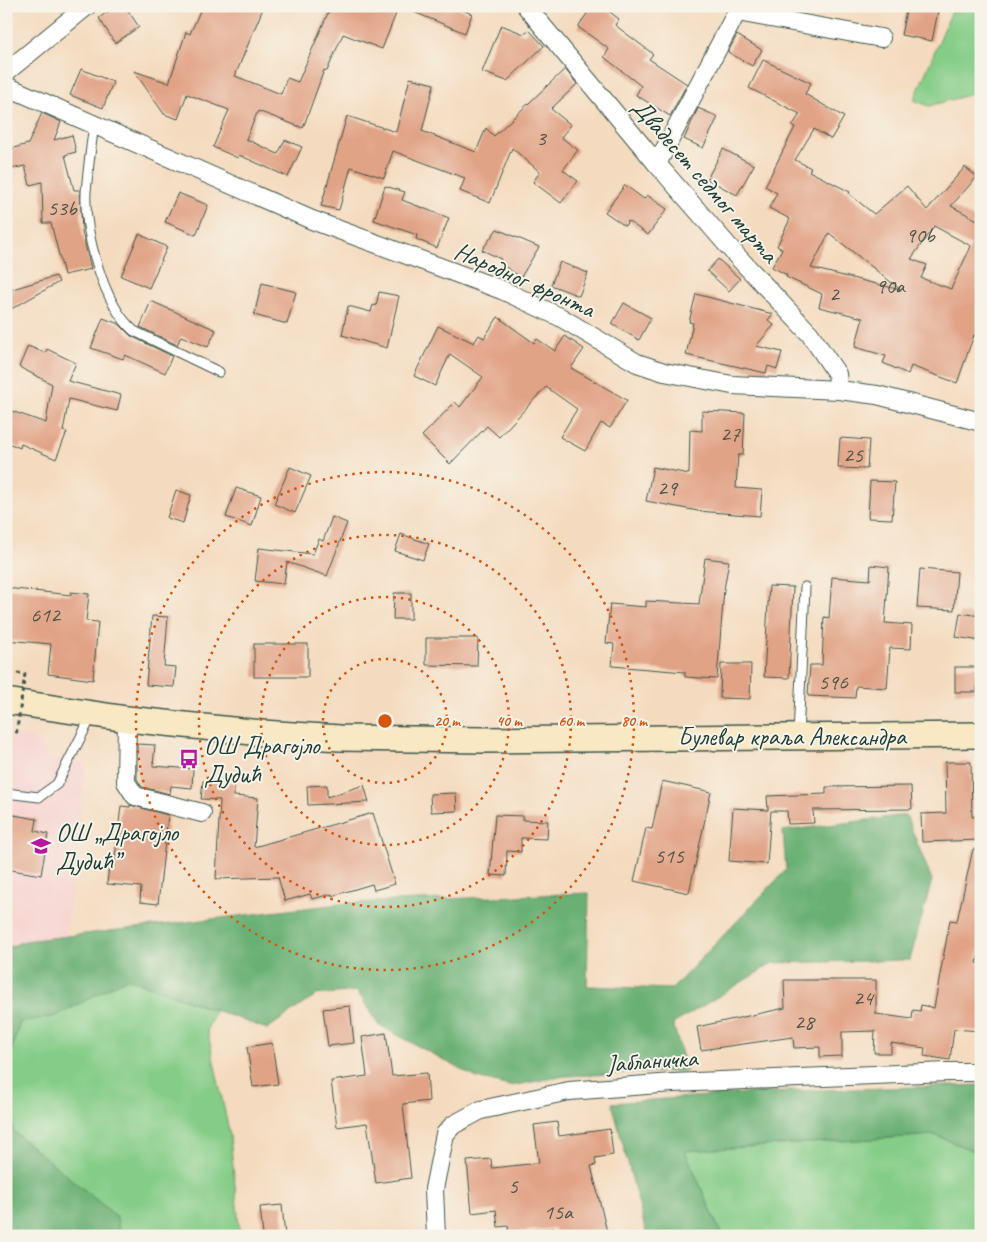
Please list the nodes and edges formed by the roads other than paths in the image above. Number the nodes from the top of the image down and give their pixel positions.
1 (87, 6) edge
2 (526, 6) edge
3 (739, 9) edge
4 (881, 38) dead end
5 (6, 72) edge
6 (6, 86) edge
7 (94, 124) junction
8 (657, 164) junction
9 (219, 372) dead end
10 (839, 390) junction
11 (981, 422) edge
12 (806, 587) dead end
13 (6, 701) edge
14 (92, 715) junction
15 (127, 719) junction
16 (981, 735) edge
17 (798, 736) junction
18 (6, 793) edge
19 (202, 813) dead end
20 (979, 1067) edge
21 (436, 1236) edge

1 - 5 street
2 - 8 street, Двадесет седмог марта
3 - 4 street
3 - 8 street
6 - 7 street, Народног фронта
7 - 9 lane
7 - 10 street, Народног фронта
8 - 10 street, Двадесет седмог марта
10 - 11 street, Народног фронта
12 - 17 lane
13 - 14 main road, Булевар краља Александра
14 - 15 main road, Булевар краља Александра
14 - 18 lane
15 - 17 main road, Булевар краља Александра
15 - 19 street
16 - 17 main road, Булевар краља Александра
20 - 21 street, Јабланичка

